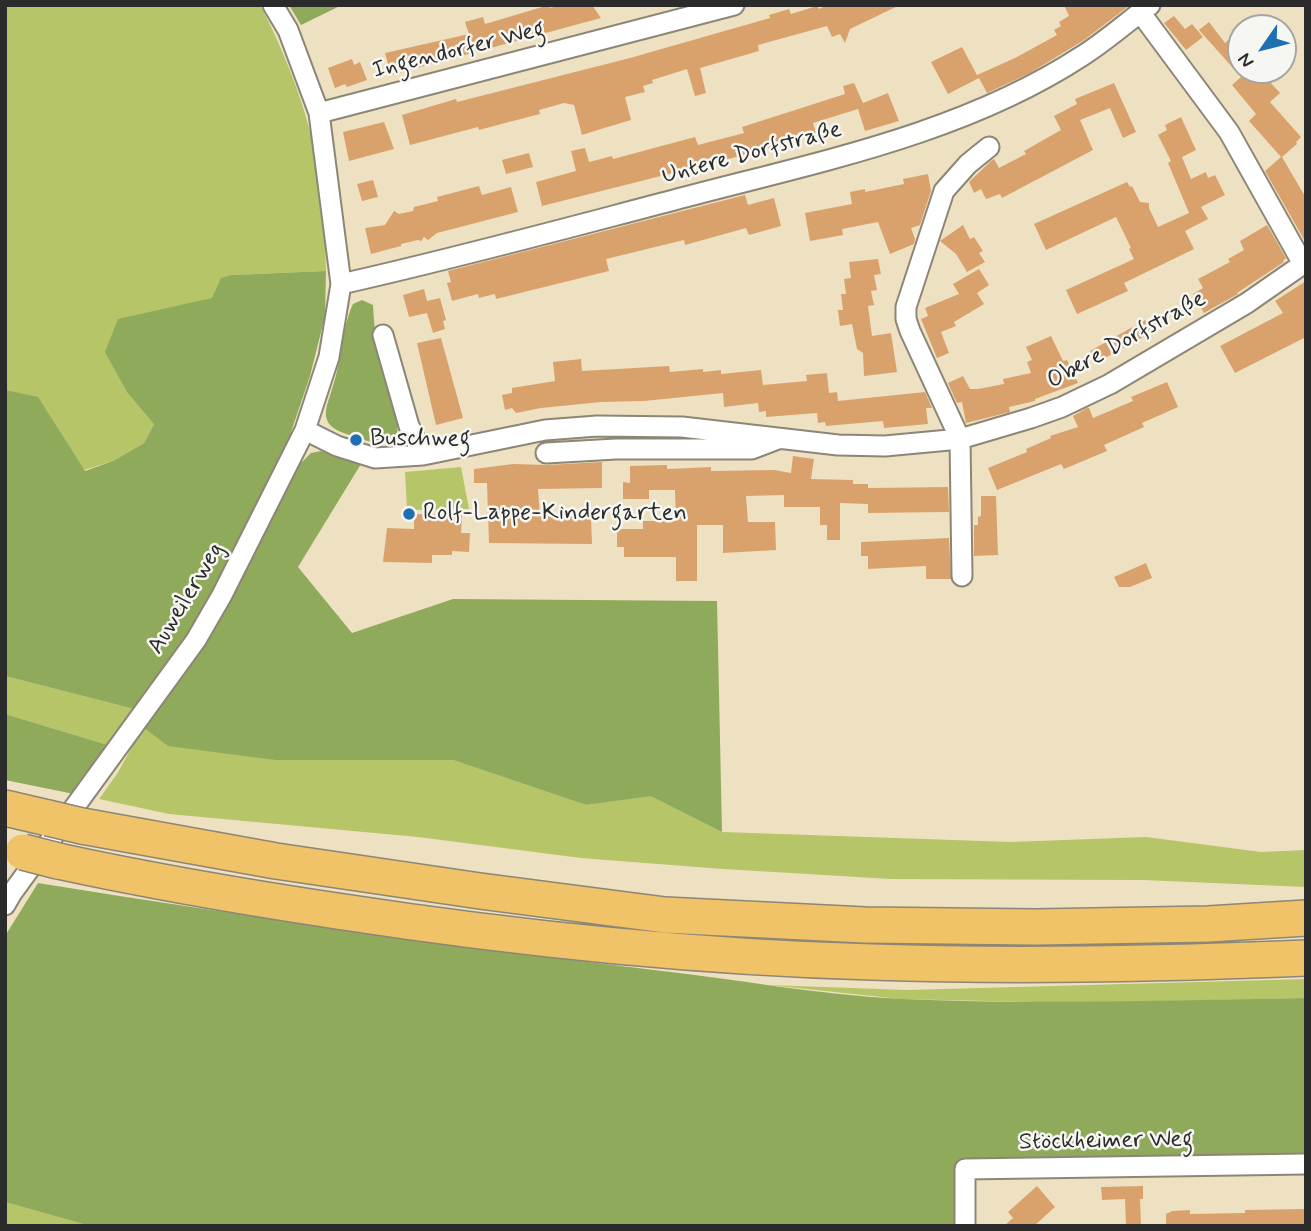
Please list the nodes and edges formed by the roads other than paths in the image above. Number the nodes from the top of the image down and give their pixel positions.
1 (273, 5) edge
2 (734, 5) edge
3 (1145, 9) edge
4 (319, 113) junction
5 (989, 147) dead end
6 (1304, 263) edge
7 (341, 284) junction
8 (383, 335) dead end
9 (305, 430) junction
10 (782, 438) junction
11 (960, 439) junction
12 (545, 453) dead end
13 (423, 455) junction
14 (962, 576) dead end
15 (5, 808) edge
16 (14, 850) edge
17 (5, 905) edge
18 (1306, 918) edge
19 (1306, 958) edge
20 (1306, 1164) edge
21 (965, 1226) edge

1 - 4 street
2 - 4 street, Ingendorfer Weg
3 - 6 street
3 - 7 street, Untere Dorfstraße
4 - 7 street
5 - 11 street
6 - 11 street, Obere Dorfstraße
7 - 9 street, Auweilerweg
8 - 13 street
9 - 13 street, Obere Dorfstraße
9 - 17 street, Auweilerweg
10 - 11 street, Obere Dorfstraße
10 - 12 street, Obere Dorfstraße
10 - 13 street, Obere Dorfstraße
11 - 14 street
15 - 18 highway, bridge
16 - 19 highway, bridge
20 - 21 street, Stöckheimer Weg

